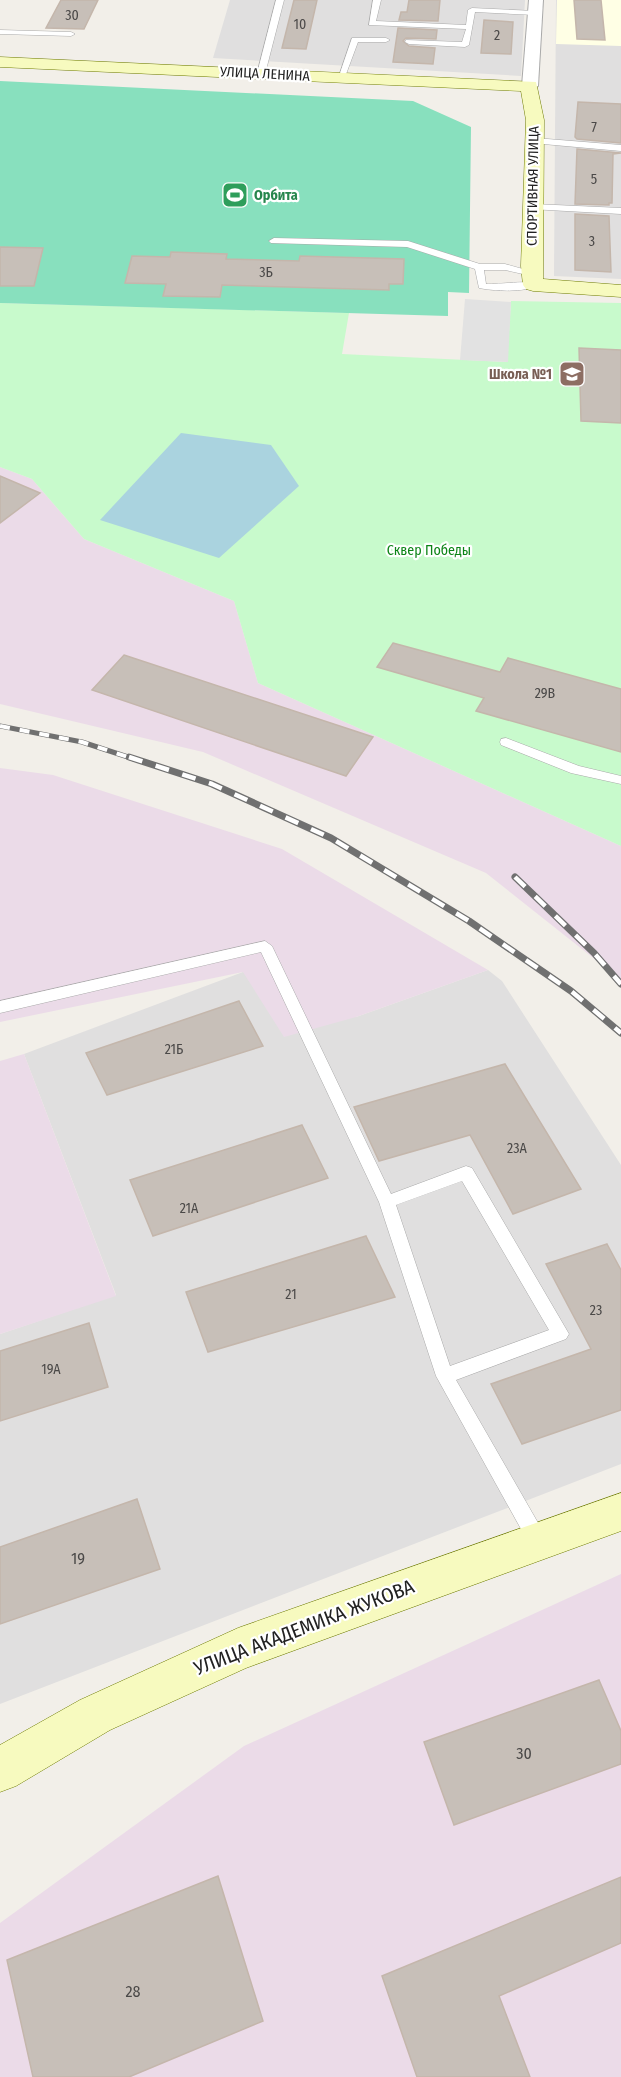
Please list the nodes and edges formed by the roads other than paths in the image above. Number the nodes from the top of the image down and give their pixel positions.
1 (280, 0) edge
2 (377, 0) edge
3 (535, 7) edge
4 (470, 27) junction
5 (0, 32) edge
6 (71, 34) dead end
7 (386, 40) dead end
8 (410, 42) dead end
9 (0, 62) edge
10 (261, 74) junction
11 (341, 77) junction
12 (531, 86) junction
13 (535, 141) junction
14 (621, 148) edge
15 (533, 207) junction
16 (621, 211) edge
17 (274, 241) dead end
18 (479, 267) junction
19 (532, 279) junction
20 (482, 286) junction
21 (621, 291) edge
22 (481, 300) dead end
23 (506, 742) dead end
24 (621, 780) edge
25 (0, 1007) edge
26 (387, 1202) junction
27 (445, 1376) junction
28 (621, 1512) edge
29 (538, 1541) junction
30 (0, 1770) edge

1 - 10 lane
2 - 4 lane
3 - 4 lane
3 - 12 street, СПОРТИВНАЯ УЛИЦА
4 - 8 lane
5 - 6 lane
7 - 11 lane
9 - 10 street, УЛИЦА ЛЕНИНА
10 - 11 street, УЛИЦА ЛЕНИНА
11 - 12 street, УЛИЦА ЛЕНИНА
12 - 13 street, СПОРТИВНАЯ УЛИЦА
13 - 14 lane
13 - 15 street, СПОРТИВНАЯ УЛИЦА
15 - 16 lane
15 - 19 street, СПОРТИВНАЯ УЛИЦА
17 - 18 lane
18 - 19 lane
18 - 20 lane
19 - 20 lane
19 - 21 street
20 - 22 lane
23 - 24 lane
25 - 26 lane
26 - 27 lane
26 - 27 lane
27 - 29 lane
28 - 29 street, УЛИЦА АКАДЕМИКА ЖУКОВА
29 - 30 street, УЛИЦА АКАДЕМИКА ЖУКОВА

